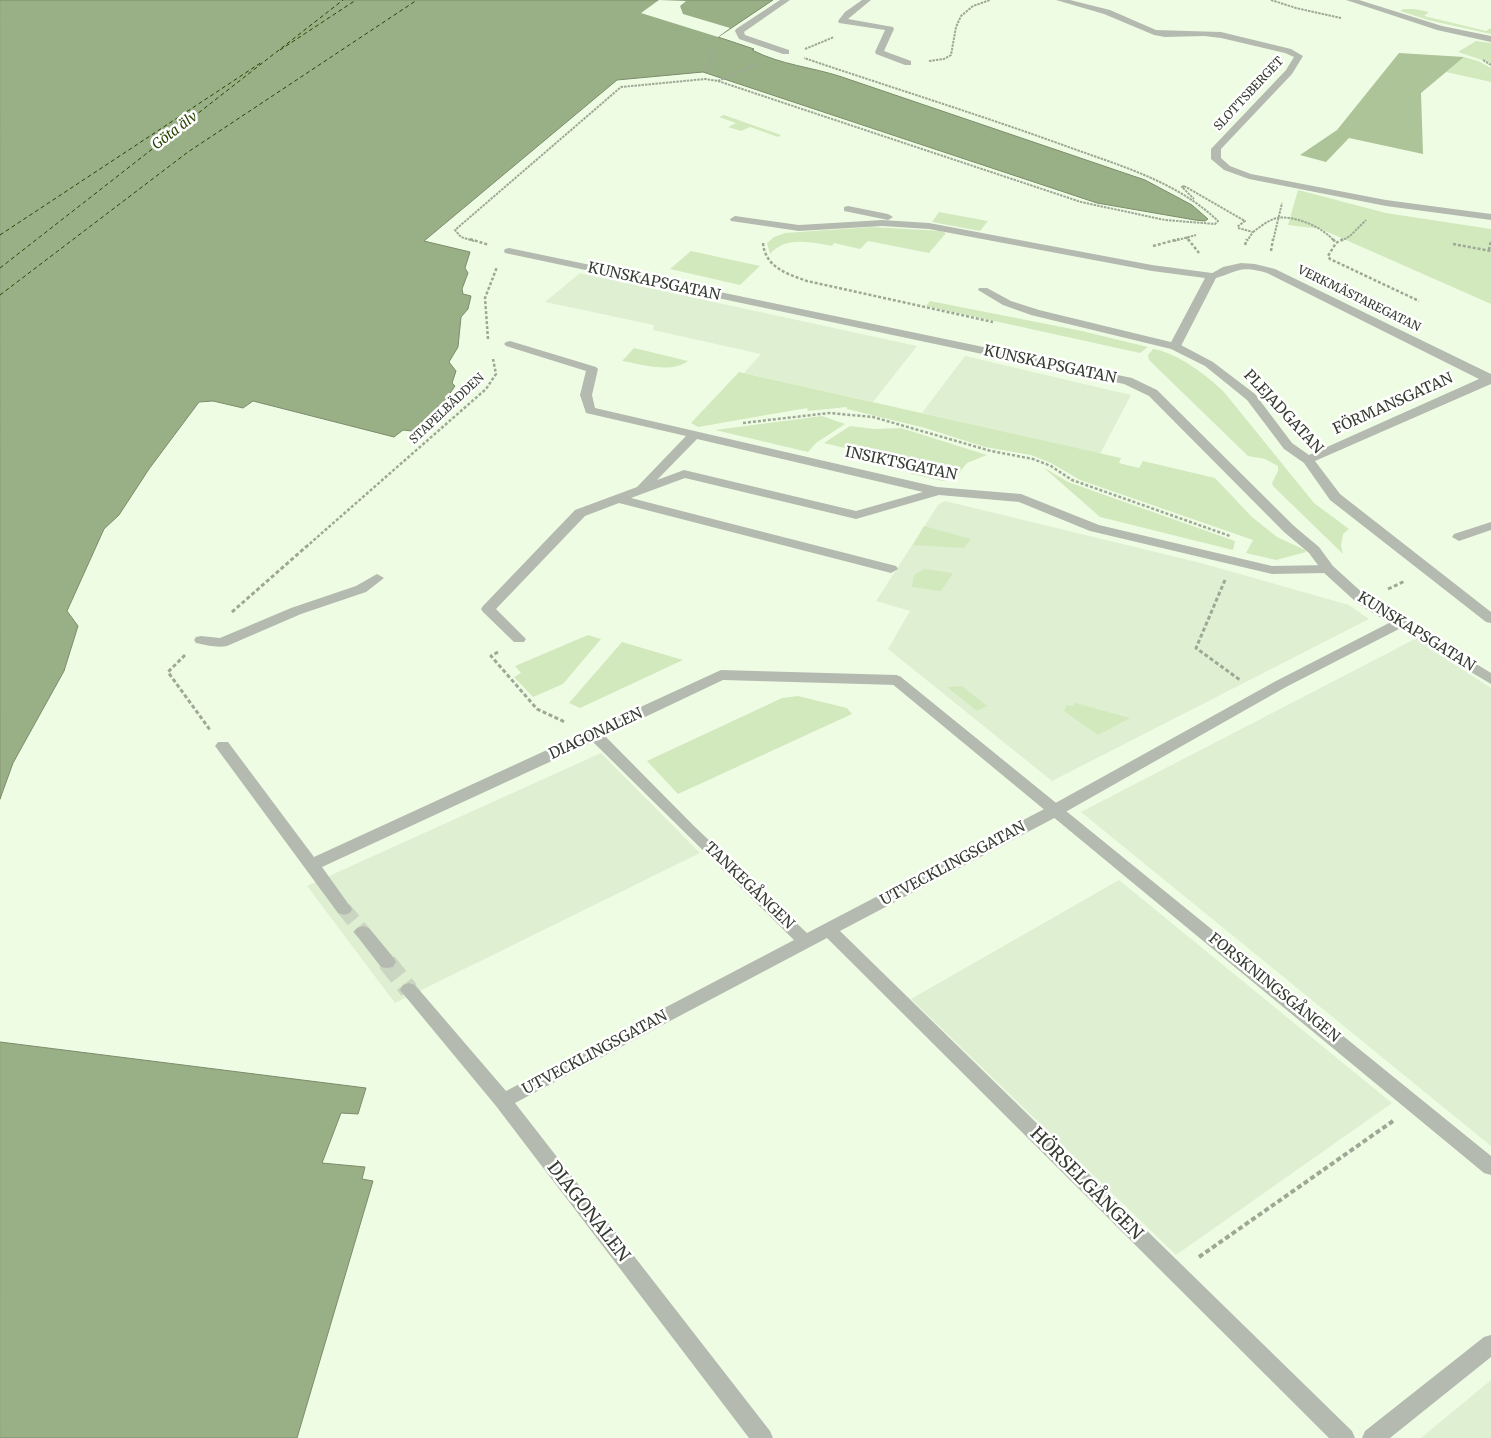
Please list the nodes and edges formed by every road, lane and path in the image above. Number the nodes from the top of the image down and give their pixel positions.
1 (786, 0) edge
2 (867, 0) edge
3 (990, 0) edge
4 (1060, 0) edge
5 (1271, 0) edge
6 (1350, 0) edge
7 (1344, 18) dead end
8 (842, 21) junction
9 (1491, 39) edge
10 (716, 48) dead end
11 (789, 53) junction
12 (760, 63) dead end
13 (908, 63) joint
14 (705, 71) dead end
15 (718, 81) junction
16 (1288, 183) junction
17 (1191, 199) junction
18 (1413, 208) junction
19 (848, 209) dead end
20 (1491, 217) edge
21 (1277, 218) junction
22 (735, 219) dead end
23 (771, 225) junction
24 (929, 226) junction
25 (1237, 227) dead end
26 (1253, 232) dead end
27 (1196, 235) dead end
28 (1186, 237) junction
29 (1491, 240) edge
30 (1336, 243) junction
31 (1453, 244) dead end
32 (1148, 247) dead end
33 (1490, 250) edge
34 (509, 251) junction
35 (1199, 254) dead end
36 (1272, 271) junction
37 (1212, 276) junction
38 (983, 290) dead end
39 (1419, 301) dead end
40 (1002, 324) dead end
41 (488, 343) dead end
42 (510, 344) dead end
43 (1175, 346) junction
44 (490, 350) dead end
45 (1490, 379) edge
46 (695, 434) junction
47 (1308, 460) junction
48 (639, 490) junction
49 (937, 491) junction
50 (618, 499) junction
51 (1491, 526) edge
52 (1459, 537) dead end
53 (891, 569) dead end
54 (1328, 569) junction
55 (1430, 571) junction
56 (377, 578) dead end
57 (1362, 600) junction
58 (1491, 619) edge
59 (1401, 622) junction
60 (519, 639) joint
61 (201, 640) junction
62 (1491, 679) edge
63 (896, 680) joint
64 (595, 736) junction
65 (222, 746) joint
66 (1056, 810) junction
67 (311, 865) junction
68 (344, 909) tunnel mouth
69 (828, 930) junction
70 (363, 932) tunnel mouth
71 (806, 942) junction
72 (387, 962) tunnel mouth
73 (409, 990) tunnel mouth
74 (503, 1101) junction
75 (1416, 1105) junction
76 (1491, 1167) edge
77 (1177, 1273) junction
78 (1491, 1344) edge
79 (762, 1438) edge
80 (1344, 1438) edge
81 (1373, 1438) edge

1 - 11 street
2 - 8 street
3 - 13 path
4 - 16 street, SLOTTSBERGET
5 - 7 path
6 - 9 street
8 - 11 path
8 - 13 street
10 - 14 path
11 - 17 path
12 - 15 path
15 - 17 path
15 - 34 path
16 - 18 street, SLOTTSBERGET
16 - 21 path
17 - 25 path
18 - 20 street, SLOTTSBERGET
18 - 30 path
19 - 24 street
21 - 26 path
21 - 30 path
21 - 36 path
22 - 23 street
23 - 24 street
23 - 40 path
24 - 37 street
27 - 28 path
28 - 32 path
28 - 35 path
29 - 33 path
30 - 39 path
31 - 33 path
34 - 41 path
34 - 54 street, KUNSKAPSGATAN
36 - 37 street, VERKMÄSTAREGATAN
36 - 45 street, VERKMÄSTAREGATAN
37 - 43 street
38 - 43 street, PLEJADGATAN
42 - 46 street, INSIKTSGATAN
43 - 47 street, PLEJADGATAN
44 - 61 path, STAPELBÄDDEN
45 - 47 street, FÖRMANSGATAN
46 - 48 street
46 - 49 street, INSIKTSGATAN
47 - 55 street, PLEJADGATAN
48 - 49 street
48 - 50 street
49 - 54 street, INSIKTSGATAN
50 - 53 street
50 - 60 street
51 - 52 street
54 - 57 street, KUNSKAPSGATAN
55 - 57 path
55 - 58 street, PLEJADGATAN
56 - 61 street
57 - 59 street, KUNSKAPSGATAN
59 - 62 street, KUNSKAPSGATAN
59 - 66 street, UTVECKLINGSGATAN
60 - 64 path
61 - 65 path, STAPELBÄDDEN
63 - 64 street, DIAGONALEN
63 - 66 street, FORSKNINGSGÅNGEN
64 - 67 street, DIAGONALEN
64 - 71 street, TANKEGÅNGEN
65 - 67 street
66 - 69 street, UTVECKLINGSGATAN
66 - 75 street, FORSKNINGSGÅNGEN
67 - 68 street
69 - 71 street, UTVECKLINGSGATAN
69 - 77 street, HÖRSELGÅNGEN
70 - 72 street
71 - 74 street, UTVECKLINGSGATAN
73 - 74 street, DIAGONALEN
74 - 79 street, DIAGONALEN
75 - 76 street, FORSKNINGSGÅNGEN
75 - 77 path
77 - 80 street, HÖRSELGÅNGEN
78 - 81 street

